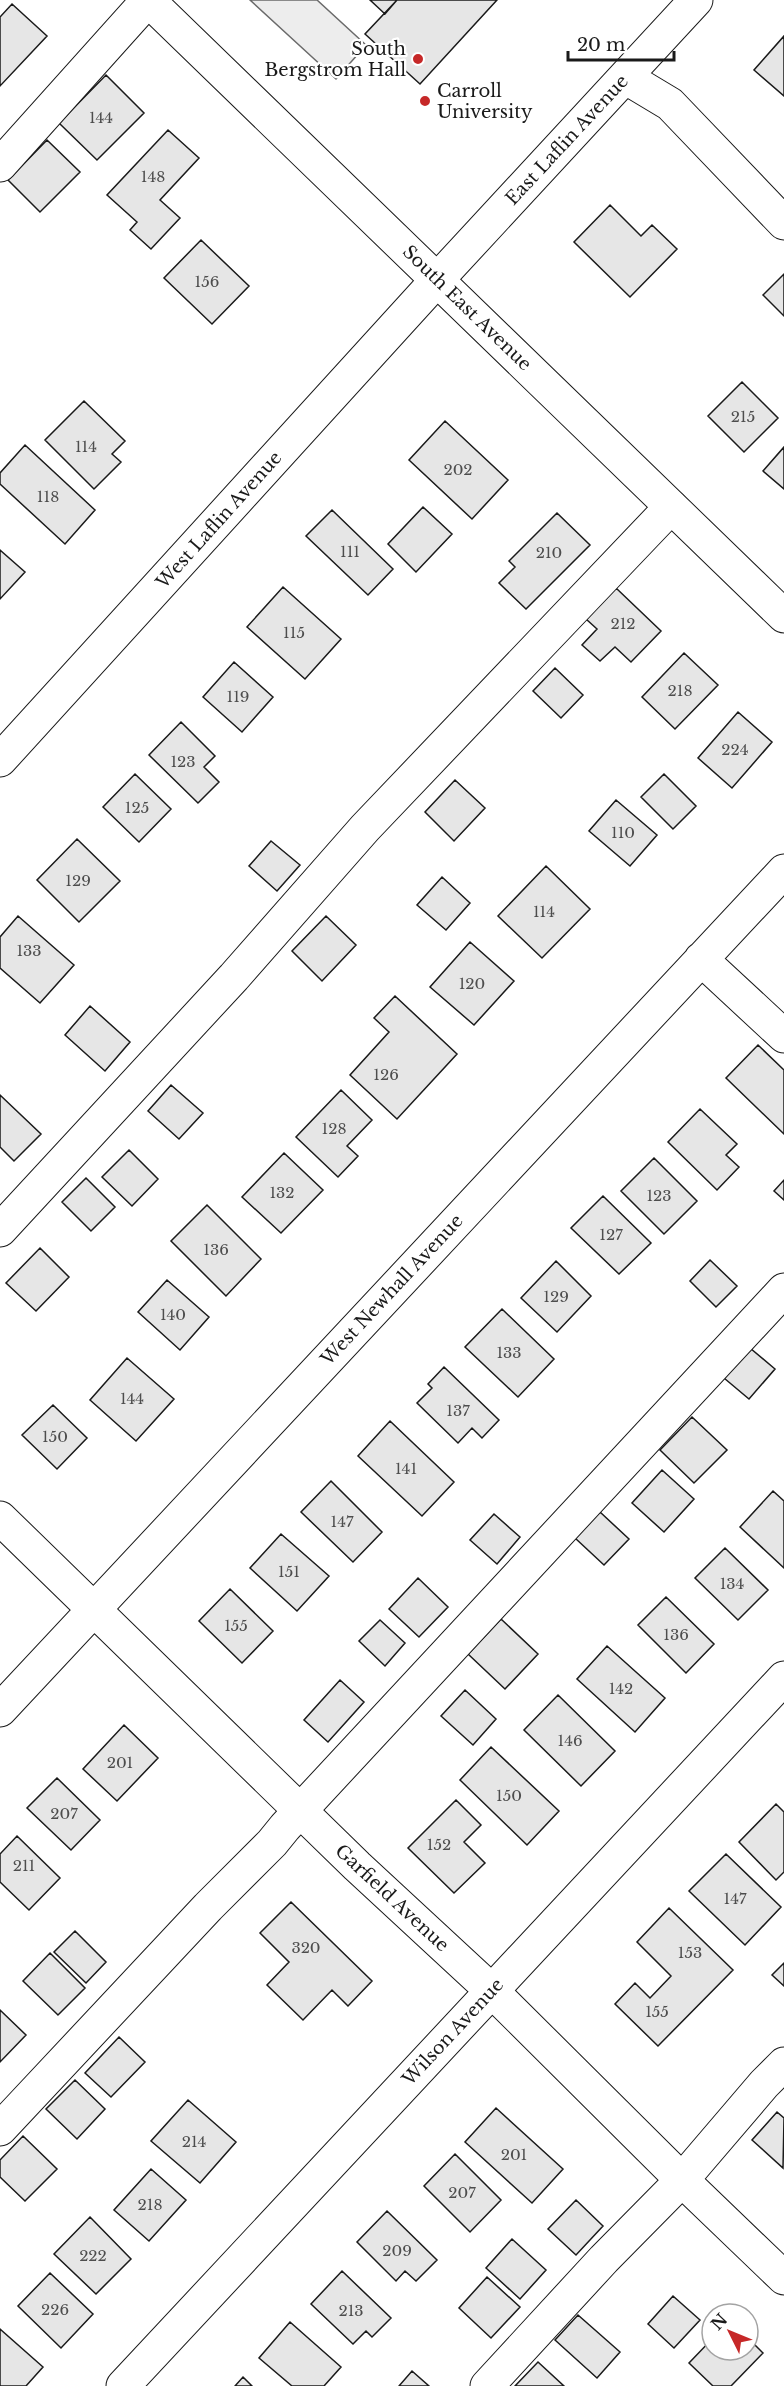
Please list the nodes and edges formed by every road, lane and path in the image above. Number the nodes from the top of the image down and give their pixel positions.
1 (148, 0) edge
2 (696, 0) edge
3 (625, 77) junction
4 (0, 165) edge
5 (784, 223) edge
6 (437, 280) junction
7 (671, 507) junction
8 (784, 616) edge
9 (0, 760) edge
10 (784, 871) edge
11 (701, 959) junction
12 (784, 1036) edge
13 (0, 1230) edge
14 (784, 1290) edge
15 (0, 1518) edge
16 (94, 1609) junction
17 (784, 1678) edge
18 (0, 1710) edge
19 (301, 1811) junction
20 (492, 1990) junction
21 (784, 2064) edge
22 (0, 2130) edge
23 (682, 2180) junction
24 (784, 2278) edge
25 (123, 2386) edge
26 (487, 2386) edge

1 - 4 street
1 - 6 street, South East Avenue
2 - 3 street, East Laflin Avenue
3 - 5 street
3 - 6 street, East Laflin Avenue
6 - 7 street, South East Avenue
6 - 9 street, West Laflin Avenue
7 - 8 street, South East Avenue
7 - 13 street
10 - 11 street, West Newhall Avenue
11 - 12 street
11 - 16 street, West Newhall Avenue
14 - 19 street
15 - 16 street, Garfield Avenue
16 - 18 street, West Newhall Avenue
16 - 19 street, Garfield Avenue
17 - 20 street, Wilson Avenue
19 - 20 street, Garfield Avenue
19 - 22 street
20 - 23 street, Garfield Avenue
20 - 25 street, Wilson Avenue
21 - 23 street
23 - 24 street, Garfield Avenue
23 - 26 street

